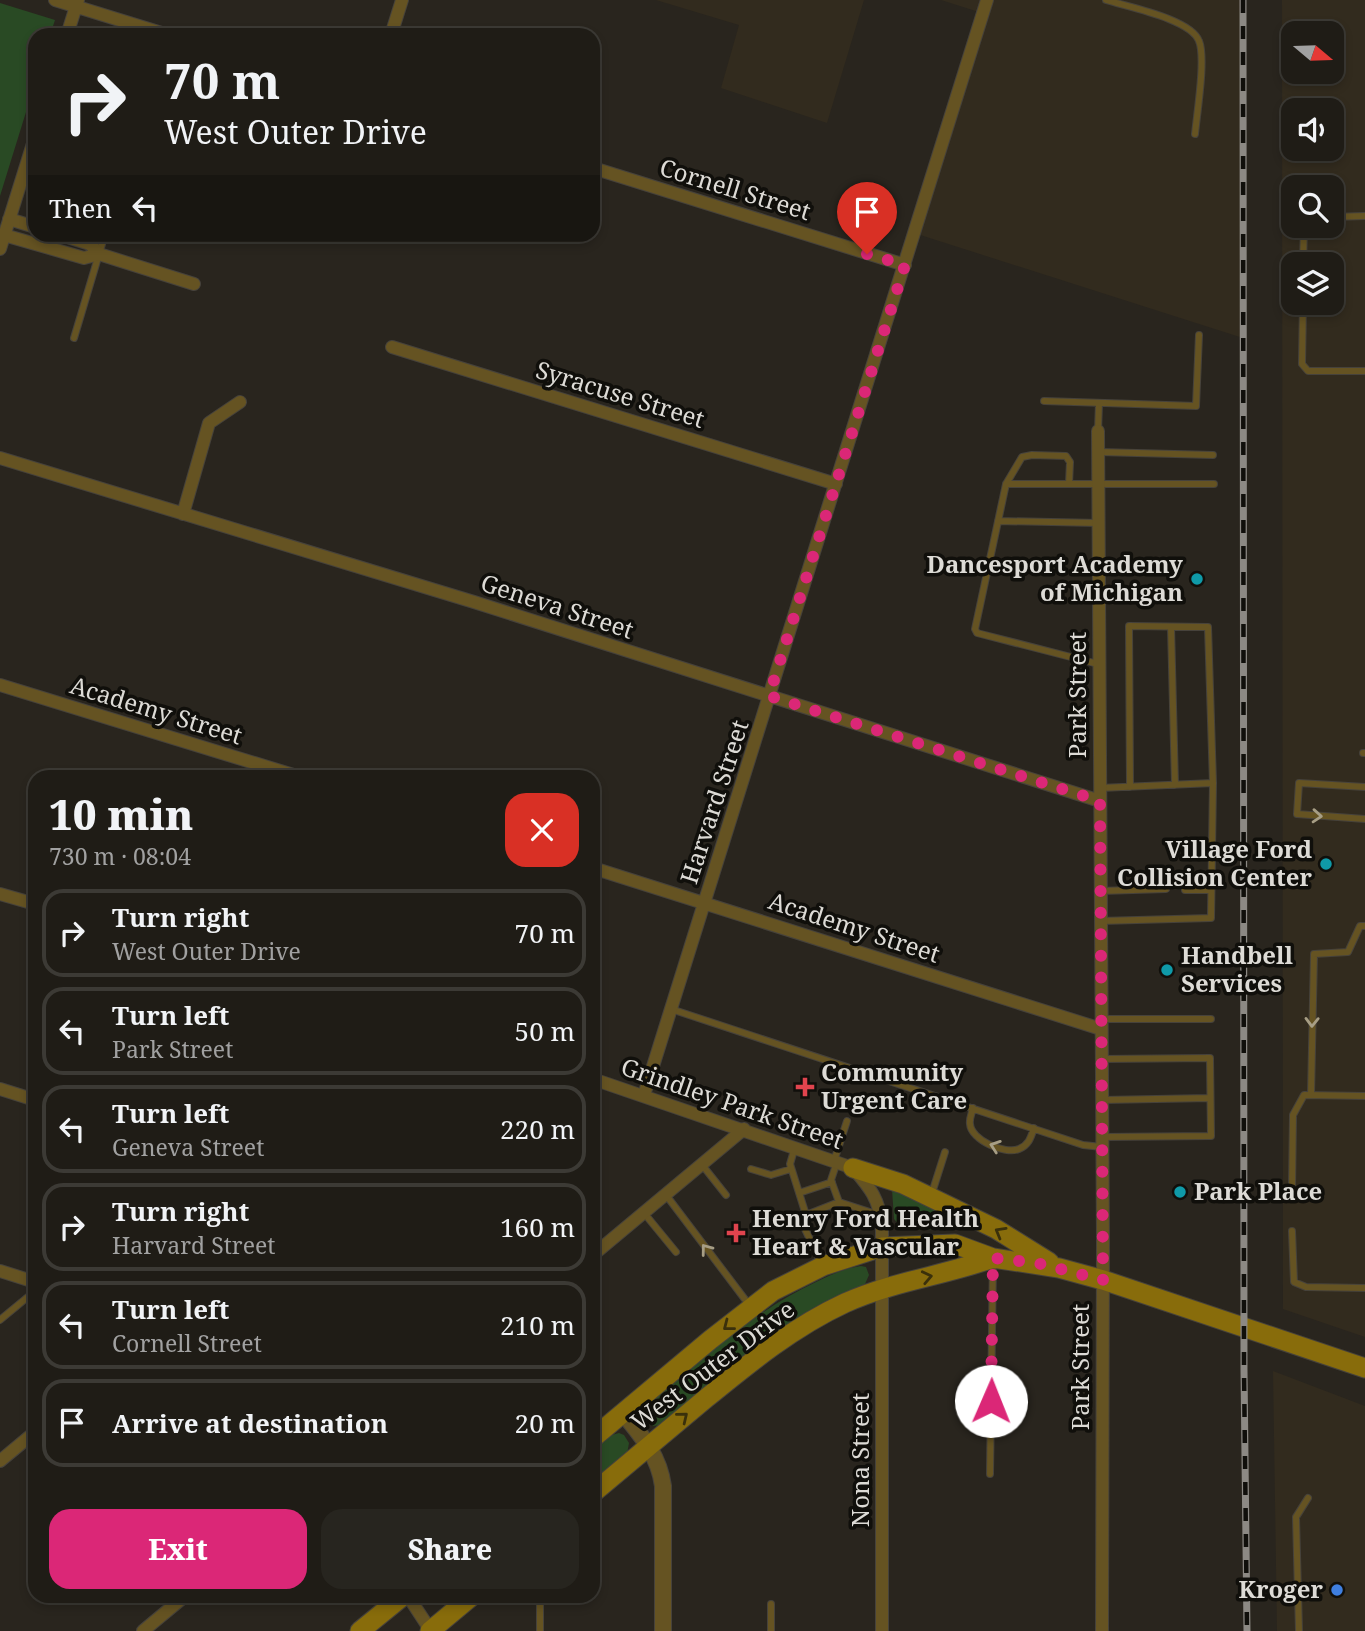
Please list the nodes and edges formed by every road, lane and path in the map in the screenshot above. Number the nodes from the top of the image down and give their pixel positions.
1 (55, 0) edge
2 (402, 0) edge
3 (987, 0) edge
4 (1105, 0) edge
5 (77, 3) edge
6 (69, 28) edge
7 (148, 28) edge
8 (393, 28) edge
9 (1195, 134) dead end
10 (28, 159) edge
11 (600, 170) edge
12 (1365, 216) edge
13 (1344, 217) edge
14 (9, 219) junction
15 (28, 225) edge
16 (4, 234) junction
17 (28, 241) edge
18 (31, 242) edge
19 (84, 242) edge
20 (103, 242) edge
21 (0, 249) edge
22 (99, 254) junction
23 (905, 265) junction
24 (194, 284) dead end
25 (1303, 315) edge
26 (1199, 335) dead end
27 (74, 338) dead end
28 (392, 347) dead end
29 (1365, 371) edge
30 (1044, 401) dead end
31 (240, 402) dead end
32 (1099, 403) junction
33 (1098, 431) joint
34 (1099, 452) junction
35 (1213, 455) dead end
36 (0, 458) edge
37 (836, 484) junction
38 (1006, 484) junction
39 (1069, 484) junction
40 (1098, 484) junction
41 (1214, 484) dead end
42 (183, 514) junction
43 (998, 521) junction
44 (1099, 523) junction
45 (1171, 626) junction
46 (1099, 665) junction
47 (0, 685) edge
48 (769, 696) junction
49 (277, 770) edge
50 (1213, 783) junction
51 (1175, 785) junction
52 (1130, 787) junction
53 (1365, 787) edge
54 (1100, 795) junction
55 (1365, 819) edge
56 (600, 870) edge
57 (1166, 889) dead end
58 (1185, 890) dead end
59 (1212, 890) junction
60 (1100, 891) junction
61 (0, 894) edge
62 (28, 902) edge
63 (705, 903) junction
64 (1100, 921) junction
65 (1365, 926) edge
66 (671, 1009) junction
67 (1211, 1019) dead end
68 (1101, 1024) junction
69 (1101, 1059) junction
70 (600, 1081) edge
71 (0, 1089) edge
72 (644, 1095) junction
73 (1311, 1095) junction
74 (1365, 1096) edge
75 (28, 1098) edge
76 (1210, 1098) junction
77 (1102, 1100) junction
78 (974, 1108) junction
79 (847, 1121) dead end
80 (1034, 1128) junction
81 (744, 1129) junction
82 (1102, 1142) junction
83 (795, 1147) junction
84 (945, 1152) dead end
85 (841, 1164) junction
86 (703, 1166) junction
87 (751, 1168) dead end
88 (791, 1169) junction
89 (832, 1182) junction
90 (1292, 1189) dead end
91 (799, 1193) junction
92 (666, 1195) junction
93 (726, 1195) dead end
94 (930, 1198) junction
95 (839, 1202) junction
96 (644, 1213) junction
97 (806, 1215) junction
98 (881, 1216) junction
99 (1292, 1231) dead end
100 (882, 1247) junction
101 (600, 1249) edge
102 (676, 1252) dead end
103 (993, 1258) junction
104 (823, 1266) junction
105 (1059, 1268) junction
106 (0, 1271) edge
107 (28, 1280) edge
108 (1103, 1280) junction
109 (1365, 1288) edge
110 (882, 1289) junction
111 (28, 1297) edge
112 (751, 1308) junction
113 (0, 1320) edge
114 (1365, 1368) edge
115 (623, 1413) junction
116 (600, 1432) edge
117 (28, 1438) edge
118 (649, 1445) junction
119 (0, 1461) edge
120 (990, 1474) dead end
121 (600, 1487) edge
122 (1308, 1498) dead end
123 (177, 1603) edge
124 (397, 1603) edge
125 (411, 1603) edge
126 (463, 1603) edge
127 (540, 1603) edge
128 (771, 1604) dead end
129 (143, 1631) edge
130 (360, 1631) edge
131 (431, 1631) edge
132 (540, 1631) edge
133 (663, 1631) edge
134 (771, 1631) edge
135 (882, 1631) edge
136 (1102, 1631) edge
137 (1299, 1631) edge

1 - 5 street
2 - 8 street
3 - 23 street, Harvard Street
4 - 9 lane
5 - 6 street
5 - 7 street
10 - 14 street
11 - 23 street, Cornell Street
12 - 13 lane
14 - 15 street
14 - 16 street
16 - 17 street
16 - 21 street
18 - 22 street
19 - 22 street
20 - 22 lane
22 - 24 street
22 - 27 lane
23 - 37 street, Harvard Street
25 - 29 lane
26 - 32 lane
28 - 37 street, Syracuse Street
30 - 32 lane
31 - 42 street
32 - 33 lane
33 - 34 street, Park Street
34 - 35 lane
34 - 40 street, Park Street
36 - 42 street, Geneva Street
37 - 48 street, Harvard Street
38 - 39 lane
38 - 39 lane
38 - 43 lane
39 - 40 lane
40 - 41 lane
40 - 44 street, Park Street
42 - 48 street, Geneva Street
43 - 44 lane
43 - 46 lane
44 - 46 street, Park Street
45 - 50 lane
45 - 51 lane
45 - 52 lane
46 - 54 street, Park Street
47 - 49 street, Academy Street
48 - 54 street, Geneva Street
48 - 63 street, Harvard Street
50 - 51 lane
50 - 59 lane
51 - 52 lane
52 - 54 lane
53 -> 55 lane
54 - 60 street, Park Street
56 - 63 street, Academy Street
57 - 60 lane
58 - 59 lane
59 - 64 lane
60 - 64 street, Park Street
61 - 62 street
63 - 66 street, Harvard Street
63 - 68 street, Academy Street
64 - 68 street, Park Street
65 -> 73 lane
66 - 72 street, Harvard Street
66 - 78 lane
67 - 68 lane
68 - 69 street, Park Street
69 - 76 lane
69 - 77 street, Park Street
70 - 72 street, Grindley Park Street
71 - 75 street
72 - 81 street, Grindley Park Street
73 - 74 lane
73 - 90 lane
76 - 77 lane
76 - 82 lane
77 - 82 street, Park Street
78 - 80 lane
80 -> 78 lane
79 - 85 lane
80 - 82 lane
81 - 83 street, Grindley Park Street
81 - 86 street
82 - 108 street, Park Street
83 - 85 street, Grindley Park Street
83 - 88 lane
84 - 94 lane
85 - 89 lane
85 - 94 main road
85 - 98 street, Grindley Park Street
86 - 92 street
86 - 93 lane
87 - 88 lane
88 - 91 lane
89 - 91 lane
89 - 95 lane
91 - 97 lane
92 - 96 street
112 -> 92 lane
105 -> 94 main road
95 - 97 lane
95 - 98 lane
96 - 101 street
96 - 102 lane
97 - 104 lane
98 - 100 street, Grindley Park Street
99 - 109 lane
100 - 103 main road, West Outer Drive
100 - 104 main road, West Outer Drive
100 - 110 street, Grindley Park Street
103 - 105 main road, West Outer Drive
110 -> 103 main road, West Outer Drive
103 - 120 lane
104 - 112 main road, West Outer Drive
105 - 108 main road, West Outer Drive
106 - 107 street
108 - 114 main road, West Outer Drive
108 - 136 street, Park Street
118 -> 110 main road, West Outer Drive
110 - 135 street, Nona Street
111 - 113 lane
112 -> 115 main road, West Outer Drive
115 - 116 main road, West Outer Drive
115 - 118 street
117 - 119 street
118 - 121 main road, West Outer Drive
118 - 133 street
122 - 137 lane
123 - 129 street
124 - 130 main road
125 - 131 street
126 - 131 main road
127 - 132 lane
128 - 134 lane

